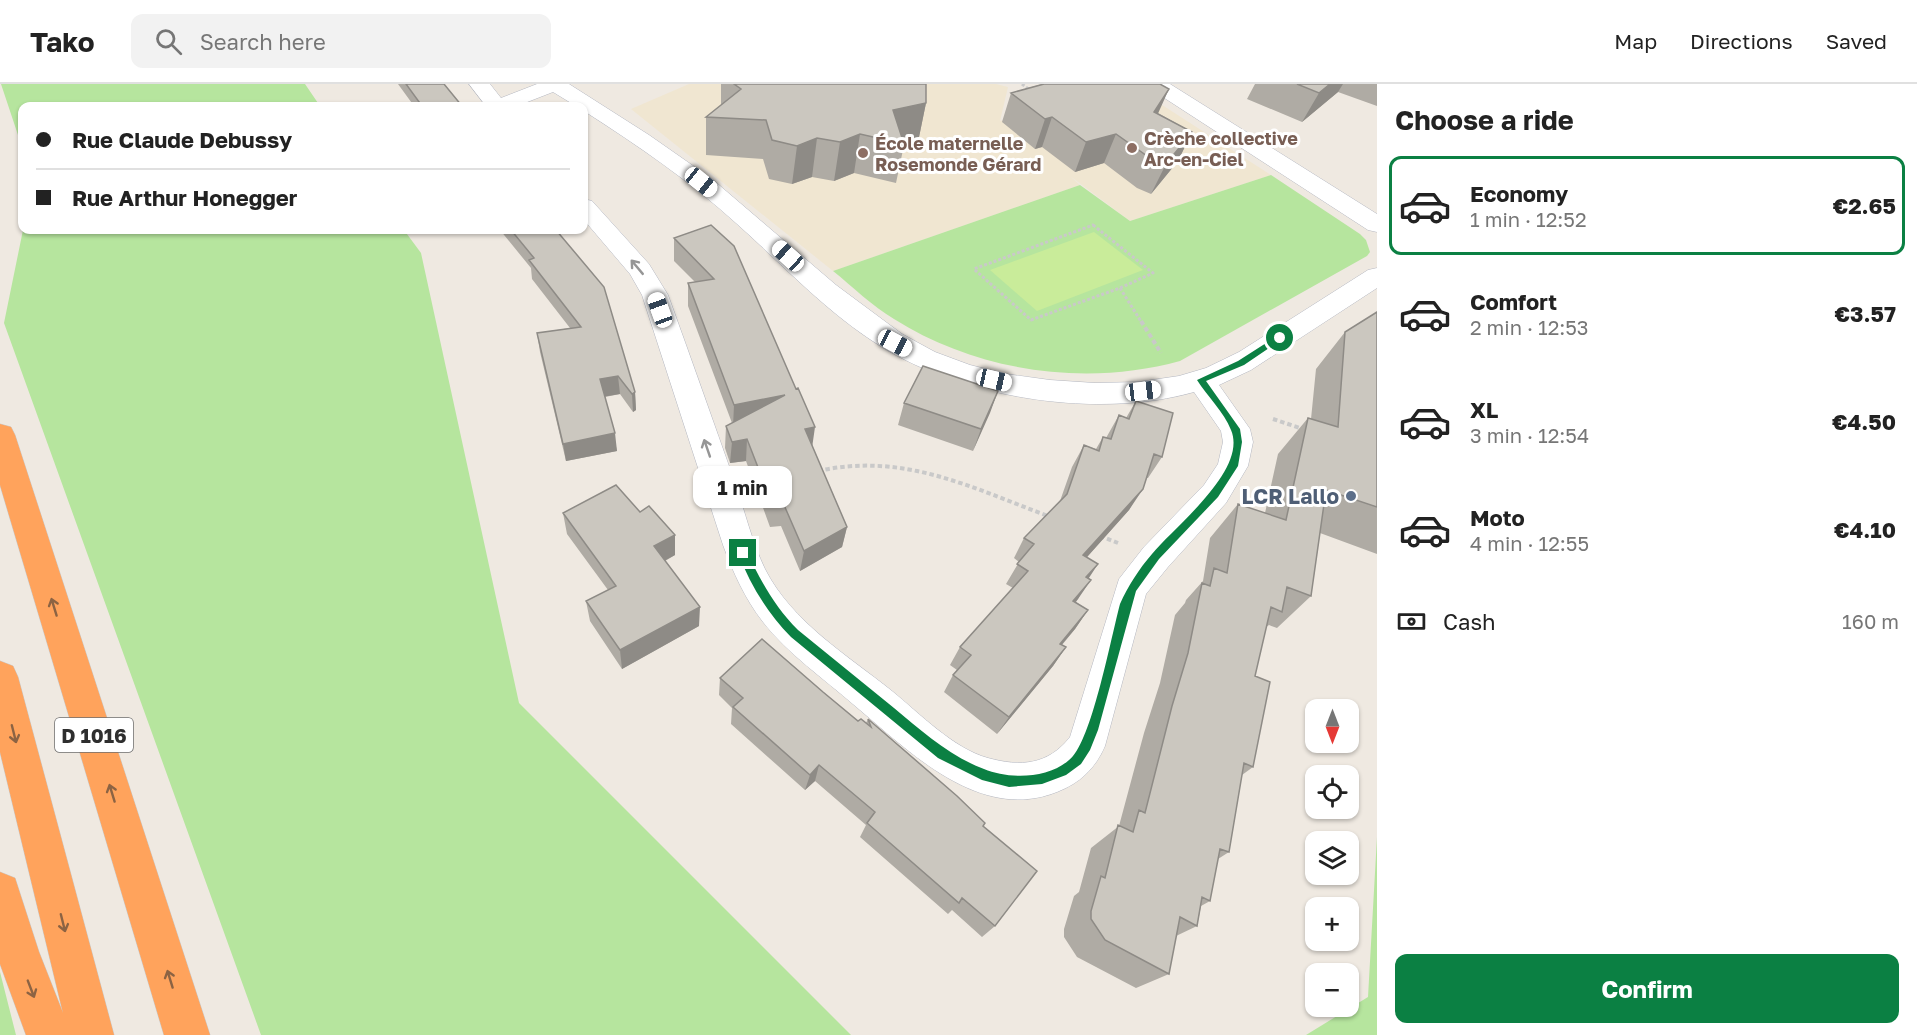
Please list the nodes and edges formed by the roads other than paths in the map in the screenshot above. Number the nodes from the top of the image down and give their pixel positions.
1 (479, 84) edge
2 (555, 84) edge
3 (1156, 84) edge
4 (495, 102) edge
5 (508, 102) edge
6 (582, 102) edge
7 (588, 106) edge
8 (588, 211) edge
9 (1377, 225) edge
10 (1377, 276) edge
11 (1191, 382) junction
12 (0, 435) edge
13 (0, 677) edge
14 (0, 894) edge
15 (49, 1035) edge
16 (91, 1035) edge
17 (188, 1035) edge

1 - 4 street
2 - 5 street
2 - 6 street
3 - 9 street
7 - 11 street
11 -> 8 street
10 - 11 street
17 -> 12 highway, D 1016
13 -> 16 highway
14 -> 15 highway

